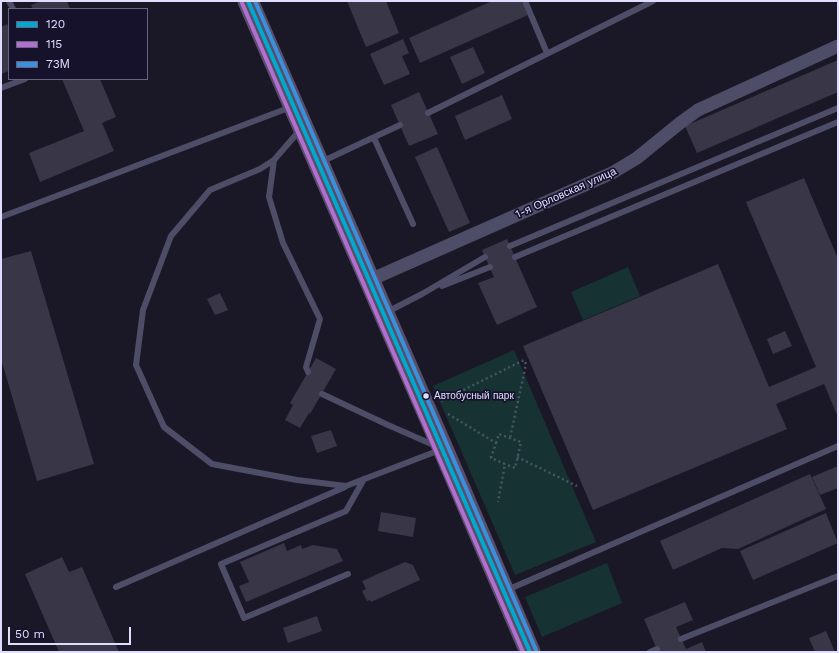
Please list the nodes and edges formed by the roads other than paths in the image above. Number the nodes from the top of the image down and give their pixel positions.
1 (248, 1) edge
2 (525, 1) edge
3 (653, 1) edge
4 (838, 46) edge
5 (547, 53) junction
6 (22, 80) edge
7 (1, 88) edge
8 (294, 105) junction
9 (838, 108) edge
10 (428, 113) dead end
11 (838, 122) edge
12 (303, 125) junction
13 (400, 125) dead end
14 (374, 138) junction
15 (274, 160) junction
16 (319, 163) junction
17 (1, 217) edge
18 (413, 224) dead end
19 (510, 246) dead end
20 (515, 256) dead end
21 (485, 257) dead end
22 (490, 267) dead end
23 (370, 280) junction
24 (422, 294) junction
25 (384, 313) junction
26 (308, 372) dead end
27 (322, 394) dead end
28 (838, 446) edge
29 (443, 449) junction
30 (364, 479) junction
31 (346, 486) junction
32 (348, 574) dead end
33 (838, 576) edge
34 (116, 587) dead end
35 (504, 592) junction
36 (682, 639) dead end
37 (657, 649) dead end
38 (530, 652) edge
39 (650, 652) edge

1 - 8 main road
2 - 5 lane
3 - 5 lane
4 - 23 street, 1-я Орловская улица
5 - 10 lane
6 - 7 lane
8 - 12 main road
8 - 17 lane
9 - 19 lane
11 - 20 lane
12 - 15 lane
12 - 16 main road
13 - 14 lane
14 - 16 lane
14 - 18 lane
15 - 26 lane
15 - 31 lane
16 - 23 main road
21 - 24 lane
22 - 24 lane
23 - 25 main road
24 - 25 lane
25 - 29 main road
27 - 29 lane
28 - 35 lane
29 - 30 lane
29 - 35 main road
30 - 31 lane
30 - 32 lane
31 - 34 lane
33 - 36 lane
35 - 38 main road
37 - 39 lane

